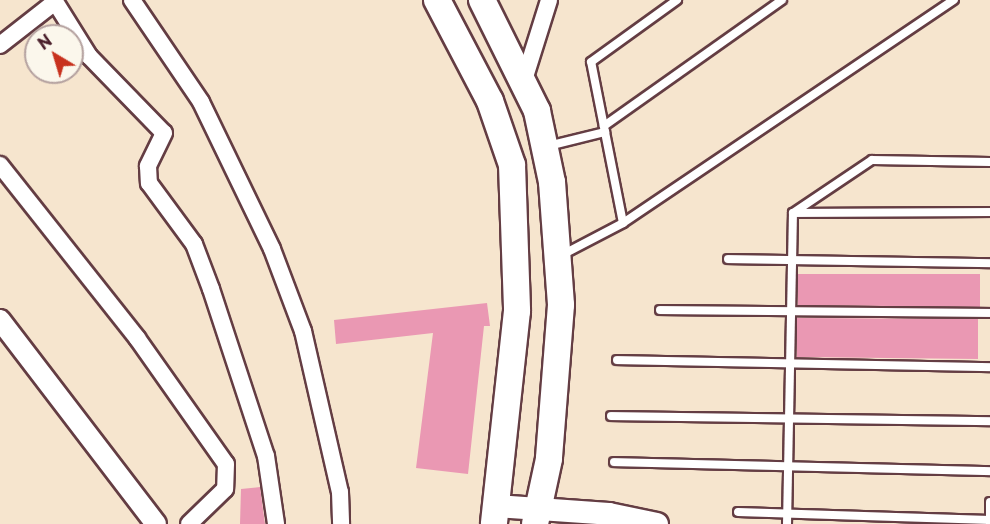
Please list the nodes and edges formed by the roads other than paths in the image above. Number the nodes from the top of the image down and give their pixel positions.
1 (132, 0) edge
2 (437, 0) edge
3 (482, 0) edge
4 (549, 0) edge
5 (677, 0) edge
6 (782, 0) edge
7 (954, 0) edge
8 (55, 1) edge
9 (0, 45) edge
10 (524, 80) junction
11 (604, 129) junction
12 (545, 147) junction
13 (990, 162) edge
14 (0, 165) edge
15 (990, 212) edge
16 (793, 213) junction
17 (623, 223) junction
18 (557, 257) junction
19 (792, 258) junction
20 (728, 259) dead end
21 (990, 263) edge
22 (660, 310) dead end
23 (791, 311) junction
24 (990, 313) edge
25 (0, 320) edge
26 (617, 360) dead end
27 (790, 362) junction
28 (990, 367) edge
29 (610, 416) dead end
30 (789, 416) junction
31 (990, 421) edge
32 (614, 462) dead end
33 (788, 464) junction
34 (990, 471) edge
35 (990, 502) edge
36 (738, 512) dead end
37 (787, 514) junction
38 (495, 515) edge
39 (537, 516) edge
40 (990, 521) edge
41 (156, 524) edge
42 (189, 524) edge
43 (276, 524) edge
44 (340, 524) edge
45 (657, 524) edge
46 (787, 524) edge

1 - 44 street
2 - 38 main road
3 - 10 main road
4 - 10 street
5 - 11 lane
6 - 11 lane
7 - 17 lane
8 - 9 street
8 - 43 street
10 - 12 main road
11 - 12 lane
11 - 17 lane
12 - 18 main road
13 - 16 lane
14 - 42 street
15 - 16 lane
16 - 19 lane
17 - 18 lane
18 - 39 main road
19 - 20 lane
19 - 21 lane
19 - 23 lane
22 - 23 lane
23 - 24 lane
23 - 27 lane
25 - 41 street
26 - 27 lane
27 - 28 lane
27 - 30 lane
29 - 30 lane
30 - 31 lane
30 - 33 lane
32 - 33 lane
33 - 34 lane
33 - 37 lane
35 - 40 lane
36 - 37 lane
37 - 40 lane
37 - 46 lane
38 - 39 main road
39 - 45 main road

